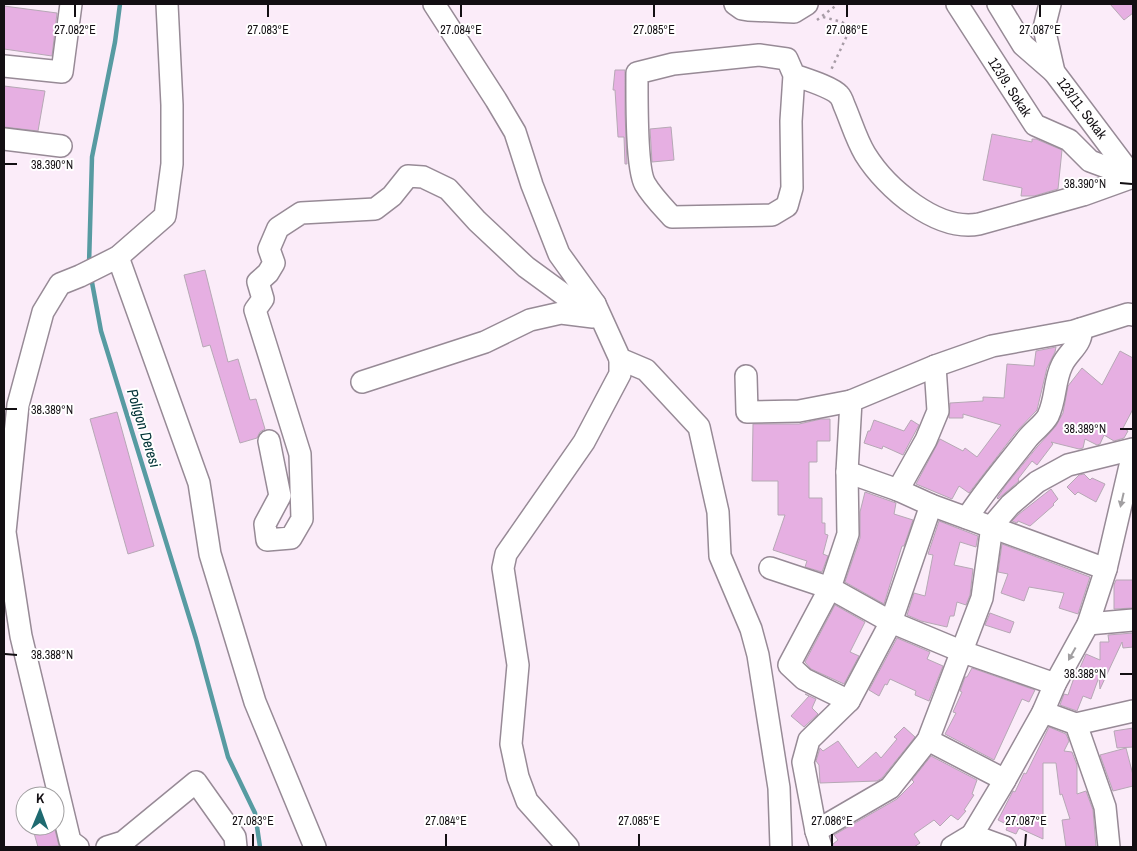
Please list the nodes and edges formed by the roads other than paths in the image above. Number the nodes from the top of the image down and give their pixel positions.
1 (71, 4) edge
2 (166, 4) edge
3 (434, 4) edge
4 (735, 4) edge
5 (957, 4) edge
6 (998, 4) edge
7 (1050, 4) edge
8 (808, 11) edge
9 (4, 66) edge
10 (1054, 72) junction
11 (794, 75) junction
12 (4, 139) edge
13 (61, 146) dead end
14 (1133, 177) edge
15 (118, 257) junction
16 (598, 311) junction
17 (1133, 315) edge
18 (1081, 329) junction
19 (620, 359) junction
20 (936, 366) junction
21 (746, 376) dead end
22 (362, 382) dead end
23 (851, 401) junction
24 (269, 441) dead end
25 (1133, 451) edge
26 (847, 472) junction
27 (898, 490) junction
28 (930, 505) junction
29 (967, 518) junction
30 (992, 526) junction
31 (770, 568) dead end
32 (1106, 569) junction
33 (830, 588) junction
34 (1133, 620) edge
35 (891, 622) junction
36 (1088, 624) junction
37 (963, 652) junction
38 (1055, 684) junction
39 (848, 701) junction
40 (1133, 711) edge
41 (1043, 712) junction
42 (1076, 724) junction
43 (928, 740) junction
44 (1005, 780) junction
45 (972, 835) junction
46 (819, 839) edge
47 (78, 847) edge
48 (107, 847) edge
49 (236, 847) edge
50 (315, 847) edge
51 (568, 847) edge
52 (782, 847) edge
53 (952, 847) edge
54 (1005, 847) edge
55 (1109, 847) edge

1 - 9 street
2 - 15 street
3 - 16 street
4 - 8 street
5 - 14 street, 123/9. Sokak
6 - 10 street
7 - 10 street, 123/11. Sokak
10 - 14 street, 123/11. Sokak
11 - 11 street
11 - 14 street
12 - 13 street
15 - 47 street
15 - 50 street
16 - 19 street
16 - 22 street
16 - 24 street
17 - 18 street
18 - 20 street
18 - 29 street
19 - 51 street
19 - 52 street
20 - 23 street
20 - 27 street
21 - 23 street
23 - 26 street
25 - 30 street
25 -> 32 street
26 - 27 street
26 - 33 street
27 - 28 street
28 - 29 street
28 - 35 street
29 - 30 street
30 - 32 street
30 - 37 street
31 - 33 street
32 - 36 street
33 - 35 street
33 - 39 street
34 - 36 street
35 - 37 street
35 - 39 street
36 -> 38 street
37 - 38 street
37 - 43 street
38 - 41 street
39 - 46 street
40 - 42 street
41 - 42 street
41 - 44 street
42 - 55 street
43 - 44 street
43 - 46 street
44 - 45 street
45 - 53 street
45 - 54 street
48 - 49 street

